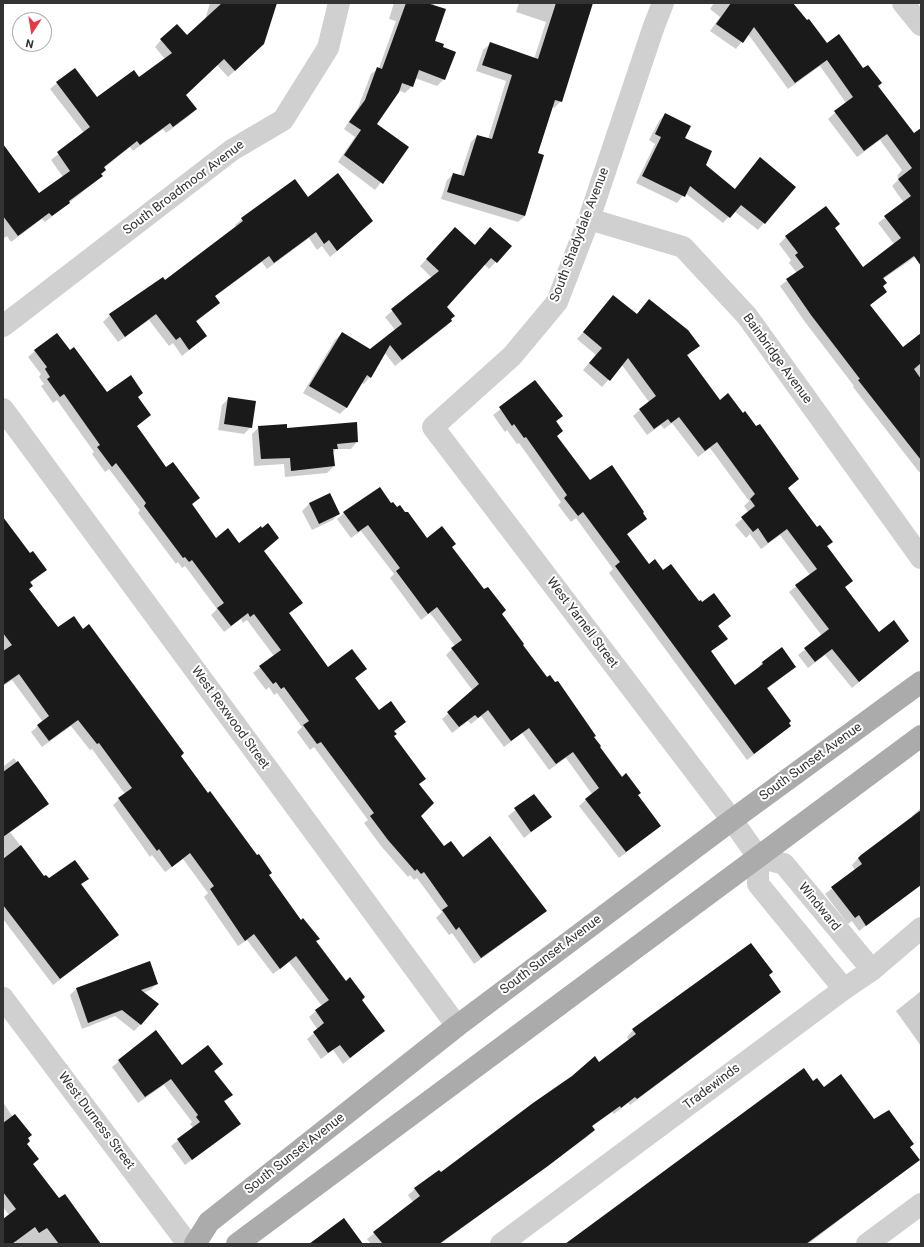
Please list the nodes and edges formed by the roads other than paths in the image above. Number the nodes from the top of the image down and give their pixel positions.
1 (339, 3) edge
2 (663, 3) edge
3 (903, 3) edge
4 (921, 25) edge
5 (589, 218) junction
6 (3, 326) edge
7 (3, 409) edge
8 (433, 427) joint
9 (921, 558) edge
10 (921, 682) edge
11 (921, 736) edge
12 (732, 820) junction
13 (758, 857) junction
14 (921, 928) edge
15 (872, 970) junction
16 (844, 989) junction
17 (3, 998) edge
18 (456, 1026) junction
19 (921, 1204) edge
20 (506, 1243) edge
21 (188, 1244) edge
22 (195, 1244) edge
23 (237, 1244) edge
24 (867, 1244) edge

1 - 6 street, South Broadmoor Avenue
2 - 5 street, South Shadydale Avenue
3 - 4 street
5 - 8 street, South Shadydale Avenue
5 - 9 street, Bainbridge Avenue
7 - 18 street, West Rexwood Street
8 - 12 street, West Yarnell Street
10 - 12 main road, South Sunset Avenue
11 - 13 main road
12 - 13 street
12 - 18 main road, South Sunset Avenue
13 - 15 street, Windward
13 - 16 street
13 - 23 main road
14 - 15 street, Tradewinds
15 - 16 street, Tradewinds
16 - 20 street, Tradewinds
17 - 21 street, West Durness Street
18 - 22 main road, South Sunset Avenue
19 - 24 street

